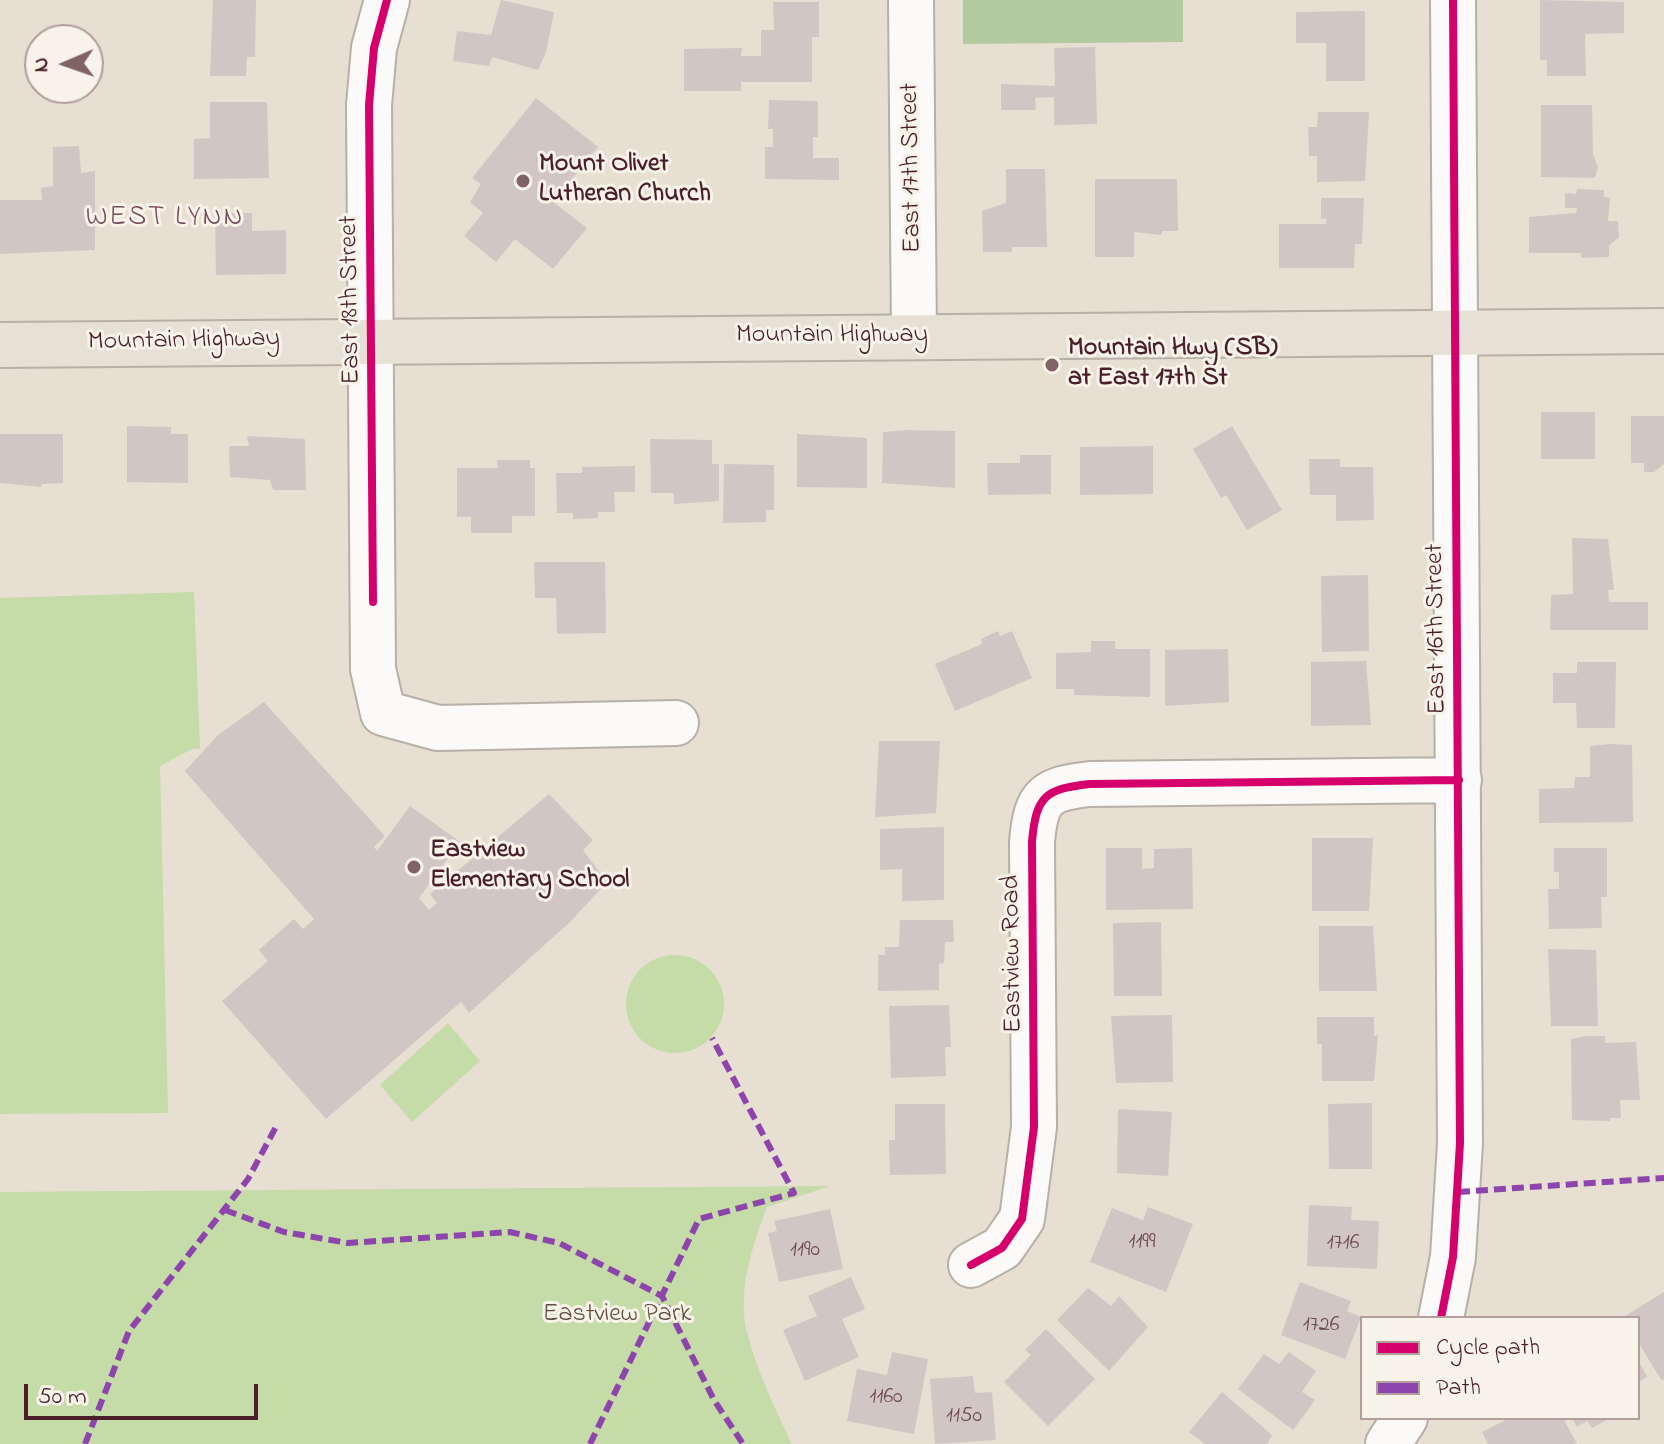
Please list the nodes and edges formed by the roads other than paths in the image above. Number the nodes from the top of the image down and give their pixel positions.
1 (387, 0) edge
2 (911, 0) edge
3 (1453, 0) edge
4 (1664, 331) edge
5 (1455, 333) junction
6 (914, 337) junction
7 (373, 339) junction
8 (0, 345) edge
9 (676, 723) dead end
10 (1459, 780) junction
11 (971, 1265) dead end
12 (1441, 1316) edge
13 (1404, 1420) edge
14 (1388, 1444) edge

1 - 7 street, East 18th Street
2 - 6 street, East 17th Street
3 - 5 street, East 16th Street
4 - 5 main road, Mountain Highway
5 - 6 main road, Mountain Highway
5 - 10 street, East 16th Street
6 - 7 main road, Mountain Highway
7 - 8 main road, Mountain Highway
7 - 9 street, East 18th Street
10 - 11 street, Eastview Road
10 - 12 street, East 16th Street
13 - 14 street

